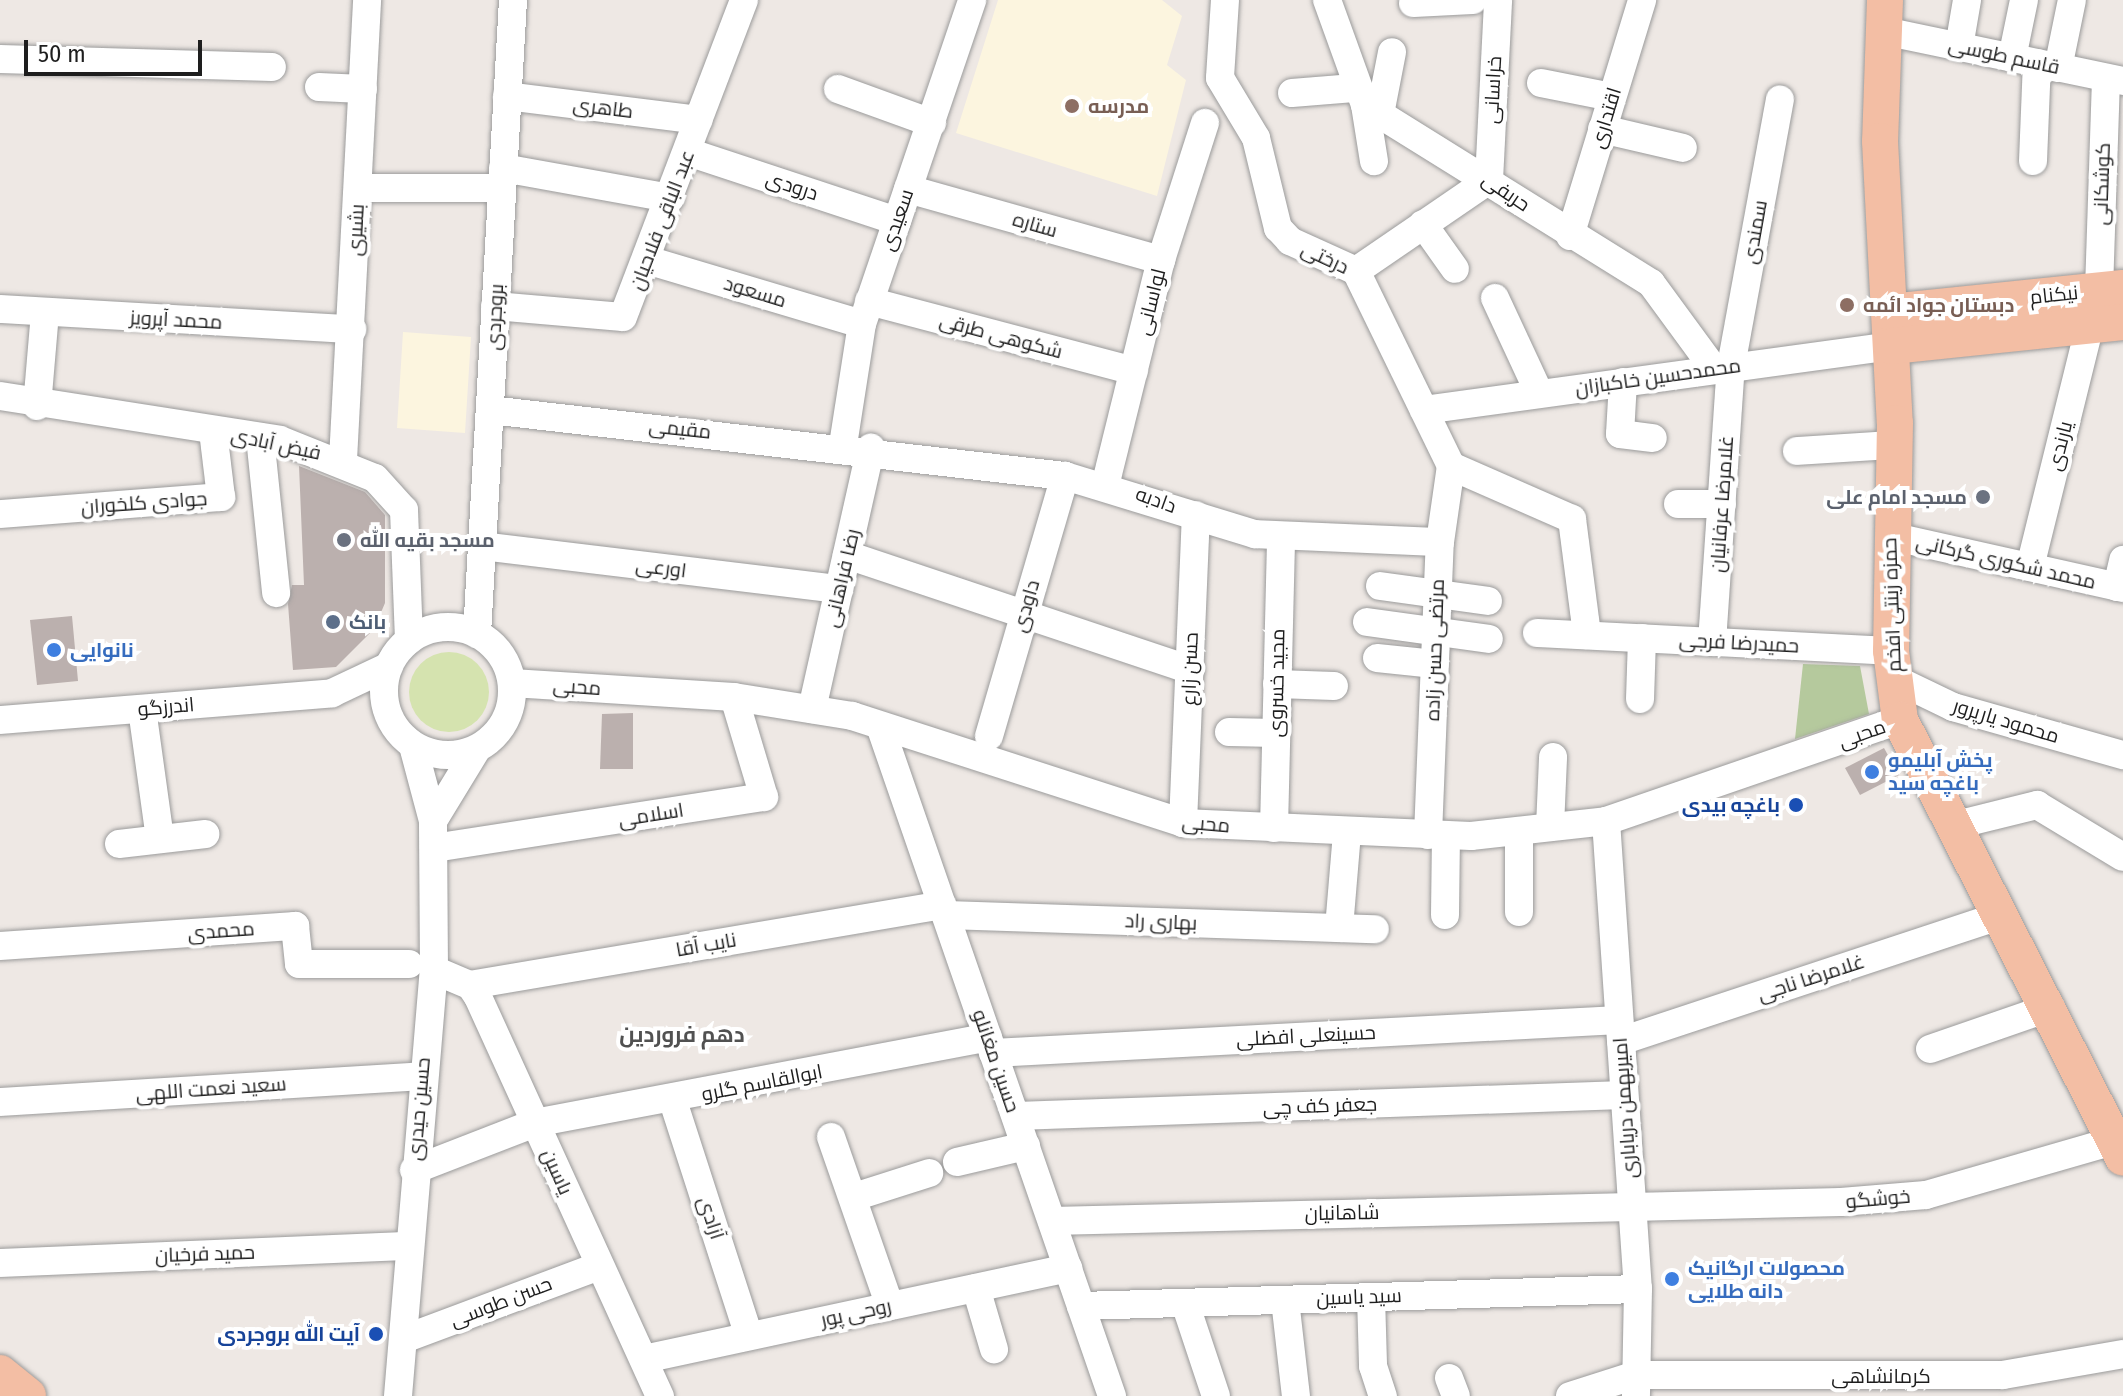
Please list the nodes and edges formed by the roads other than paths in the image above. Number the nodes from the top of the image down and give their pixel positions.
1 (367, 0) edge
2 (513, 0) edge
3 (744, 0) edge
4 (972, 0) edge
5 (1225, 0) edge
6 (1327, 0) edge
7 (1473, 0) edge
8 (1498, 0) edge
9 (1642, 0) edge
10 (1967, 0) edge
11 (2024, 0) edge
12 (2072, 0) edge
13 (1413, 3) dead end
14 (1885, 16) edge
15 (1959, 47) junction
16 (1392, 52) dead end
17 (0, 59) edge
18 (2036, 63) junction
19 (272, 67) dead end
20 (2114, 79) edge
21 (1541, 83) dead end
22 (319, 87) dead end
23 (363, 89) junction
24 (838, 89) dead end
25 (1292, 93) dead end
26 (507, 96) junction
27 (1612, 97) junction
28 (1780, 99) dead end
29 (1367, 102) junction
30 (699, 120) junction
31 (932, 123) junction
32 (1205, 123) dead end
33 (1602, 129) junction
34 (1683, 148) dead end
35 (688, 152) junction
36 (1374, 161) dead end
37 (2033, 161) dead end
38 (503, 178) junction
39 (1489, 180) junction
40 (358, 188) junction
41 (908, 189) junction
42 (670, 198) junction
43 (897, 221) junction
44 (1423, 224) junction
45 (1570, 236) junction
46 (647, 260) junction
47 (1161, 260) junction
48 (1455, 269) dead end
49 (1356, 271) junction
50 (2111, 289) edge
51 (1495, 298) dead end
52 (495, 306) junction
53 (0, 309) edge
54 (45, 312) junction
55 (865, 312) junction
56 (2107, 324) edge
57 (352, 329) junction
58 (1891, 329) junction
59 (1722, 368) junction
60 (1134, 371) junction
61 (1623, 382) junction
62 (1539, 393) junction
63 (0, 396) edge
64 (37, 406) junction
65 (490, 410) junction
66 (1424, 410) junction
67 (213, 431) junction
68 (260, 437) junction
69 (1653, 438) dead end
70 (1893, 445) junction
71 (857, 446) junction
72 (1797, 451) dead end
73 (343, 460) junction
74 (1451, 466) junction
75 (1065, 476) junction
76 (1106, 482) junction
77 (1678, 504) dead end
78 (1722, 504) junction
79 (0, 514) edge
80 (1196, 515) junction
81 (1890, 536) junction
82 (1281, 537) junction
83 (1440, 542) junction
84 (482, 546) junction
85 (847, 555) junction
86 (2030, 567) junction
87 (2121, 578) edge
88 (1380, 586) dead end
89 (839, 589) junction
90 (276, 593) dead end
91 (1438, 593) junction
92 (1488, 601) dead end
93 (1024, 614) junction
94 (1367, 622) dead end
95 (1436, 633) junction
96 (1537, 633) dead end
97 (477, 634) junction
98 (1587, 635) junction
99 (1642, 638) junction
100 (1489, 639) dead end
101 (409, 640) junction
102 (1712, 642) junction
103 (1377, 658) dead end
104 (1435, 664) junction
105 (1892, 664) junction
106 (389, 666) junction
107 (1190, 670) junction
108 (512, 683) junction
109 (1277, 684) junction
110 (1334, 686) dead end
111 (332, 693) junction
112 (734, 697) junction
113 (1640, 699) dead end
114 (142, 709) junction
115 (812, 709) junction
116 (388, 716) junction
117 (0, 720) edge
118 (1900, 720) junction
119 (880, 726) junction
120 (1229, 732) dead end
121 (1276, 733) junction
122 (989, 736) dead end
123 (413, 746) junction
124 (477, 749) junction
125 (2123, 755) edge
126 (1553, 757) dead end
127 (1606, 821) junction
128 (1183, 823) junction
129 (1952, 826) junction
130 (1550, 827) junction
131 (1274, 828) junction
132 (1347, 832) junction
133 (1519, 832) junction
134 (205, 834) dead end
135 (434, 835) junction
136 (1437, 835) junction
137 (160, 839) junction
138 (119, 844) dead end
139 (2123, 857) edge
140 (944, 910) junction
141 (1519, 912) dead end
142 (1445, 915) dead end
143 (2000, 916) junction
144 (1339, 928) junction
145 (1375, 929) dead end
146 (0, 946) edge
147 (422, 967) junction
148 (470, 985) junction
149 (2051, 1007) junction
150 (1620, 1030) junction
151 (991, 1045) junction
152 (1930, 1049) dead end
153 (421, 1076) junction
154 (1624, 1095) junction
155 (673, 1101) junction
156 (0, 1102) edge
157 (1016, 1116) junction
158 (535, 1123) junction
159 (831, 1137) dead end
160 (1026, 1146) junction
161 (2119, 1149) edge
162 (957, 1162) dead end
163 (414, 1170) junction
164 (929, 1173) dead end
165 (854, 1197) junction
166 (1632, 1206) junction
167 (1052, 1221) junction
168 (409, 1246) junction
169 (0, 1263) edge
170 (599, 1266) junction
171 (1068, 1268) junction
172 (976, 1288) junction
173 (1638, 1289) junction
174 (1371, 1297) junction
175 (1285, 1300) junction
176 (1185, 1303) junction
177 (890, 1306) junction
178 (1081, 1306) junction
179 (749, 1336) junction
180 (404, 1339) junction
181 (994, 1349) dead end
182 (2123, 1354) edge
183 (644, 1359) junction
184 (0, 1373) edge
185 (1636, 1385) edge
186 (1729, 1385) edge
187 (28, 1396) edge
188 (398, 1396) edge
189 (660, 1396) edge
190 (1112, 1396) edge
191 (1216, 1396) edge
192 (1296, 1396) edge
193 (1383, 1396) edge
194 (1570, 1396) edge

1 - 23 street, بشیری
2 - 26 street, بروجردی
3 - 30 street, عبد الباقی فلاحیان
4 - 31 street, سعیدی
5 - 49 street, درختی
6 - 29 street
7 - 13 street
8 - 39 street, خراسانی
9 - 27 street, اقتداری
10 - 15 street
11 - 18 street
12 - 18 street
14 - 15 street, قاسم طوسی
14 - 58 main road, حمزه زینتی افخم
15 - 18 street, قاسم طوسی
16 - 29 street
17 - 19 street
18 - 20 street, قاسم طوسی
18 - 37 street
20 - 50 street, کوشکانی
21 - 27 street
22 - 23 street
23 - 40 street, بشیری
24 - 31 street
25 - 29 street
26 - 30 street, طاهری
26 - 38 street, بروجردی
27 - 33 street, اقتداری
28 - 59 street, سمندی
29 - 36 street
29 - 39 street, حریفی
30 - 35 street, عبد الباقی فلاحیان
31 - 41 street, سعیدی
32 - 47 street, لواسانی
33 - 34 street
33 - 45 street, اقتداری
35 - 42 street, عبد الباقی فلاحیان
35 - 43 street, درودی
38 - 40 street
38 - 42 street
38 - 52 street, بروجردی
39 - 44 street
39 - 45 street, حریفی
40 - 57 street, بشیری
41 - 43 street, سعیدی
41 - 47 street, ستاره
42 - 46 street, عبد الباقی فلاحیان
43 - 55 street, سعیدی
44 - 48 street
44 - 49 street
45 - 59 street, حریفی
46 - 52 street, عبد الباقی فلاحیان
46 - 55 street, مسعود
47 - 60 street, لواسانی
49 - 66 street, درختی
50 - 58 main road, نیکنام
51 - 62 street
52 - 65 street, بروجردی
53 - 54 street, محمد آپرویز
54 - 57 street, محمد آپرویز
54 - 64 street
55 - 60 street, شکوهی طرقی
55 - 71 street, سعیدی
56 - 58 main road, نیکنام
56 - 86 street, یارندی
57 - 73 street, بشیری
58 - 59 street, محمدحسین خاکبازان
58 - 70 main road, حمزه زینتی افخم
59 - 61 street, محمدحسین خاکبازان
59 - 78 street, غلامرضا عرفانیان
60 - 76 street, لواسانی
61 - 62 street, محمدحسین خاکبازان
61 - 69 street
62 - 66 street, محمدحسین خاکبازان
63 - 64 street, فیض آبادی
64 - 67 street, فیض آبادی
65 - 71 street, مقیمی
65 - 84 street, بروجردی
66 - 74 street, درختی
67 - 68 street, فیض آبادی
67 - 79 street, جوادی کلخوران
68 - 73 street, فیض آبادی
68 - 90 street
70 - 72 street
70 - 81 main road, حمزه زینتی افخم
71 - 75 street, دادبه
71 - 85 street, رضا فراهانی
73 - 101 street, فیض آبادی
74 - 83 street, مرتضی حسن زاده
74 - 98 street
75 - 76 street, دادبه
75 - 93 street, داودی
76 - 80 street, دادبه
77 - 78 street
78 - 102 street, غلامرضا عرفانیان
80 - 82 street, دادبه
80 - 107 street, حسن زارع
81 - 86 street, محمد شکوری گرکانی
81 - 105 main road, حمزه زینتی افخم
82 - 83 street, دادبه
82 - 109 street, مجید خسروی
83 - 91 street, مرتضی حسن زاده
84 - 89 street, اورعی
84 - 97 street, بروجردی
85 - 89 street, رضا فراهانی
85 - 93 street
86 - 87 street, محمد شکوری گرکانی
88 - 91 street
89 - 115 street, رضا فراهانی
91 - 92 street
91 - 95 street, مرتضی حسن زاده
93 - 107 street
93 - 122 street, داودی
94 - 95 street
95 - 100 street
95 - 104 street, مرتضی حسن زاده
96 - 98 street, حمیدرضا فرجی
97 - 101 street
97 - 108 street
98 - 99 street, حمیدرضا فرجی
99 - 102 street, حمیدرضا فرجی
99 - 113 street
101 - 106 street
102 - 105 street, حمیدرضا فرجی
103 - 104 street
104 - 136 street, مرتضی حسن زاده
105 - 118 main road, حمزه زینتی افخم
105 - 125 street, محمود یارپرور
106 - 111 street
106 - 116 street
107 - 128 street, حسن زارع
108 - 112 street, محبی
108 - 124 street
109 - 110 street
109 - 121 street, مجید خسروی
111 - 114 street, اندرزگو
111 - 116 street
112 - 115 street, محبی
112 - 135 street, اسلامی
114 - 117 street, اندرزگو
114 - 137 street
115 - 119 street, محبی
116 - 123 street
118 - 127 street, محبی
118 - 129 main road, حمزه زینتی افخم
119 - 128 street, محبی
119 - 140 street, حسین مغانلو
120 - 121 street
121 - 131 street, مجید خسروی
123 - 124 street
123 - 135 street, حسین حیدری
124 - 135 street
126 - 130 street
127 - 130 street, محبی
127 - 150 street, امیربهمن دریاباری
128 - 131 street, محبی
129 - 139 street
129 - 143 main road, حمزه زینتی افخم
130 - 133 street, محبی
131 - 132 street, محبی
132 - 136 street, محبی
132 - 144 street
133 - 136 street, محبی
133 - 141 street
134 - 137 street
135 - 147 street, حسین حیدری
136 - 142 street, مرتضی حسن زاده
137 - 138 street
140 - 144 street, بهاری راد
140 - 148 street, نایب آقا
140 - 151 street, حسین مغانلو
143 - 149 main road, حمزه زینتی افخم
143 - 150 street, غلامرضا ناجی
144 - 145 street, بهاری راد
146 - 147 street, محمدی
147 - 148 street
147 - 153 street, حسین حیدری
148 - 158 street, یاسین
149 - 152 street
149 - 161 main road, حمزه زینتی افخم
150 - 151 street, حسینعلی افضلی
150 - 154 street, امیربهمن دریاباری
151 - 155 street, ابوالقاسم گلرو
151 - 157 street, حسین مغانلو
153 - 156 street, سعید نعمت اللهی
153 - 163 street, حسین حیدری
154 - 157 street, جعفر کف چی
154 - 166 street, امیربهمن دریاباری
155 - 158 street, ابوالقاسم گلرو
155 - 179 street, آزادی
157 - 160 street, حسین مغانلو
158 - 163 street, ابوالقاسم گلرو
158 - 170 street, یاسین
159 - 165 street
160 - 162 street
160 - 167 street, حسین مغانلو
161 - 166 street, خوشگو
163 - 168 street, حسین حیدری
164 - 165 street
165 - 177 street
166 - 167 street, شاهانیان
166 - 173 street, امیربهمن دریاباری
167 - 171 street, حسین مغانلو
168 - 169 street, حمید فرخیان
168 - 180 street, حسین حیدری
170 - 180 street, حسن طوسی
170 - 183 street, یاسین
171 - 172 street, روحی پور
171 - 178 street, حسین مغانلو
172 - 177 street, روحی پور
172 - 181 street
173 - 174 street, سید یاسین
173 - 185 street, امیربهمن دریاباری
174 - 175 street, سید یاسین
174 - 193 street
175 - 176 street, سید یاسین
175 - 192 street
176 - 178 street, سید یاسین
176 - 191 street
177 - 179 street, روحی پور
178 - 190 street, حسین مغانلو
179 - 183 street, روحی پور
180 - 188 street, حسین حیدری
182 - 186 street, کرمانشاهی
183 - 189 street, یاسین
184 - 187 main road
185 - 186 street, کرمانشاهی
185 - 194 street, کرمانشاهی

